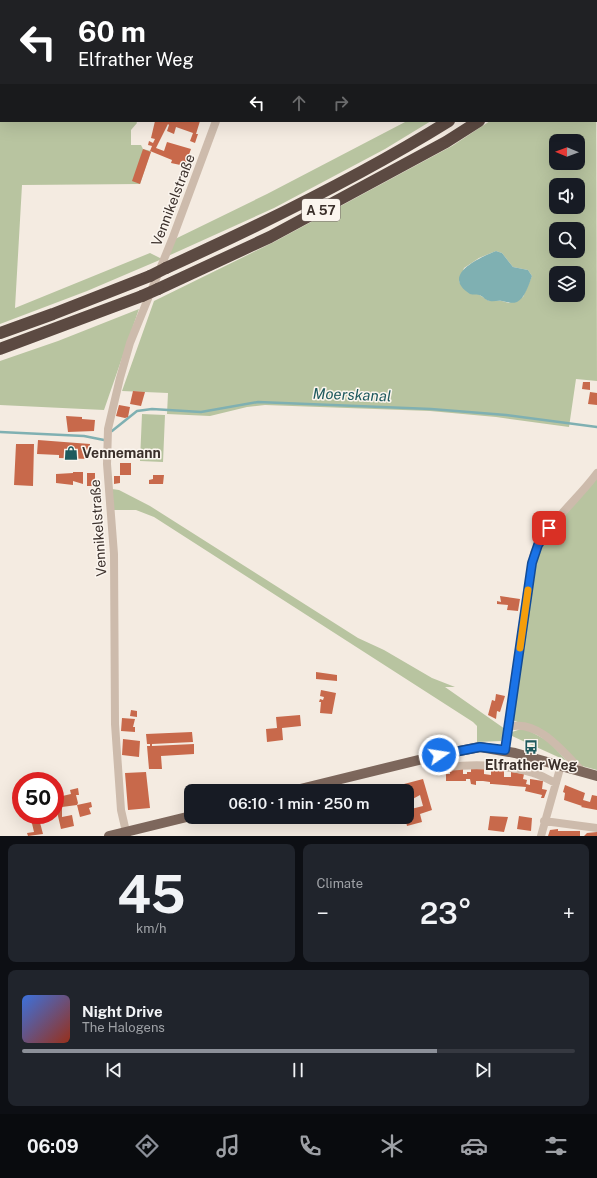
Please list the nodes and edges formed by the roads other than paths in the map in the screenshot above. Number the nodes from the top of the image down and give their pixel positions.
1 (216, 122) edge
2 (448, 122) edge
3 (477, 122) edge
4 (0, 332) edge
5 (0, 349) edge
6 (597, 473) edge
7 (509, 727) junction
8 (505, 750) junction
9 (561, 765) junction
10 (447, 766) dead end
11 (582, 771) junction
12 (597, 776) edge
13 (556, 783) junction
14 (321, 784) edge
15 (184, 818) edge
16 (544, 821) junction
17 (597, 828) edge
18 (126, 834) edge
19 (109, 836) edge
20 (541, 836) edge

1 - 18 street, Vennikelstraße
2 - 4 highway, A 57, bridge
3 - 5 highway, A 57, bridge
6 - 7 street
7 - 8 street
7 - 11 street
8 - 9 main road
8 - 14 main road
9 - 11 main road
9 - 13 street
10 - 13 street
11 - 12 main road
13 - 16 street
15 - 18 main road
16 - 17 street
16 - 20 street
18 - 19 main road

